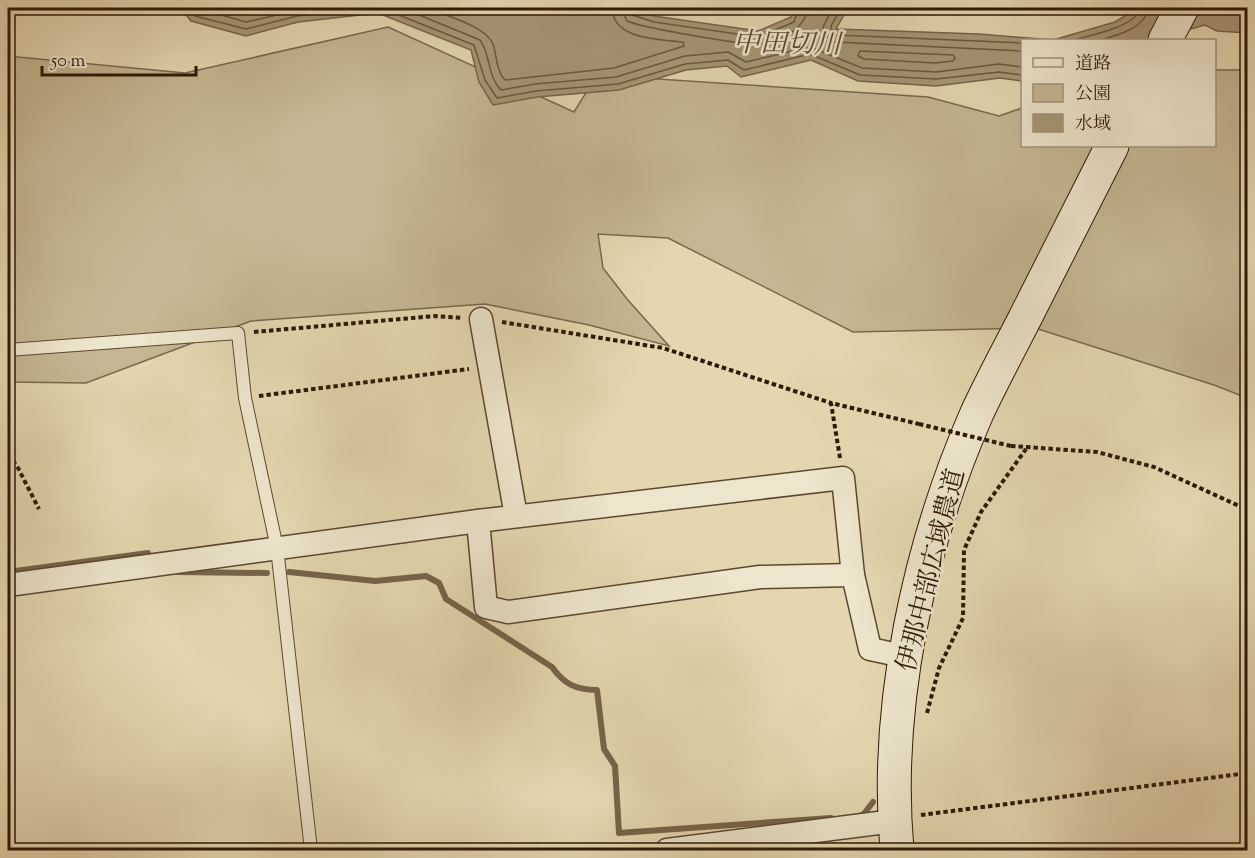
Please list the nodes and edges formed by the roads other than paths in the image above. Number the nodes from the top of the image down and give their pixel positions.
1 (1182, 8) edge
2 (1166, 39) edge
3 (1111, 147) edge
4 (481, 319) road end
5 (8, 350) edge
6 (516, 516) junction
7 (478, 521) junction
8 (277, 548) junction
9 (853, 575) junction
10 (8, 585) edge
11 (903, 656) junction
12 (896, 836) edge
13 (310, 850) edge
14 (667, 850) edge

1 - 2 street
3 - 11 street, 伊那中部広域農道
4 - 6 street
5 - 8 lane
6 - 7 street
6 - 9 street
7 - 8 street
7 - 9 street
8 - 10 street
8 - 13 lane
9 - 11 street
11 - 12 street, 伊那中部広域農道
12 - 14 street

